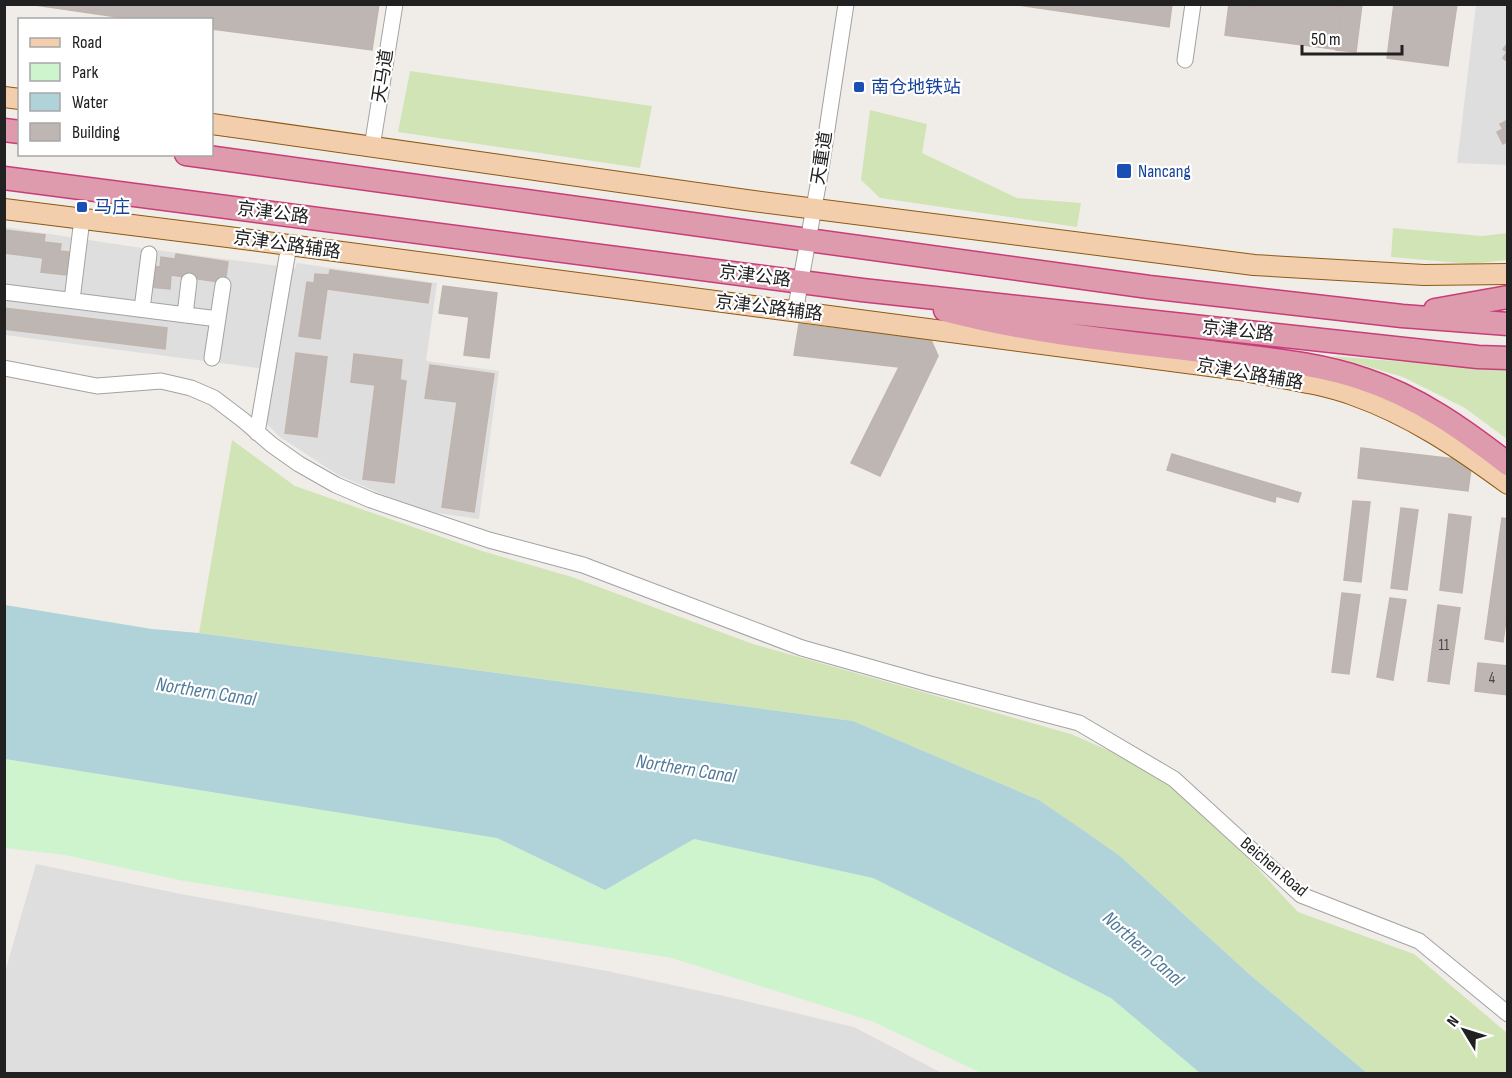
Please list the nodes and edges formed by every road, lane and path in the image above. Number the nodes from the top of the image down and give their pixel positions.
1 (395, 4) edge
2 (846, 4) edge
3 (1194, 4) edge
4 (1185, 60) dead end
5 (213, 124) edge
6 (372, 147) junction
7 (200, 156) edge
8 (4, 178) edge
9 (814, 209) junction
10 (4, 210) edge
11 (82, 219) junction
12 (809, 241) junction
13 (289, 245) junction
14 (149, 254) dead end
15 (1508, 274) edge
16 (189, 281) dead end
17 (801, 282) junction
18 (223, 285) dead end
19 (862, 290) junction
20 (4, 292) edge
21 (1508, 297) edge
22 (72, 300) junction
23 (142, 309) junction
24 (795, 312) junction
25 (185, 315) junction
26 (1402, 316) junction
27 (218, 319) junction
28 (1508, 324) edge
29 (213, 358) dead end
30 (1508, 358) edge
31 (4, 368) edge
32 (256, 432) junction
33 (1508, 464) edge
34 (1508, 484) edge
35 (1508, 1014) edge

1 - 6 street, 天马道
2 - 9 street, 天重道
3 - 4 street
5 - 6 main road
6 - 9 main road
7 - 12 highway, 京津公路
8 - 17 highway, 京津公路
9 - 12 street, 天重道
9 - 15 main road
10 - 11 main road, 京津公路辅路
11 - 13 main road, 京津公路辅路
11 - 22 street
12 - 17 street, 天重道
12 - 26 highway, 京津公路
13 - 24 main road, 京津公路辅路
13 - 32 street
14 - 23 street
16 - 25 street
17 - 19 highway, 京津公路
17 - 24 street, 天重道
18 - 27 street
19 - 30 highway, 京津公路
19 - 33 highway
20 - 22 street
21 - 26 highway
22 - 23 street
23 - 25 street
24 - 34 main road, 京津公路辅路
25 - 27 street
26 - 28 highway, 京津公路
27 - 29 street
31 - 32 street, Beichen Road
32 - 35 street, Beichen Road

